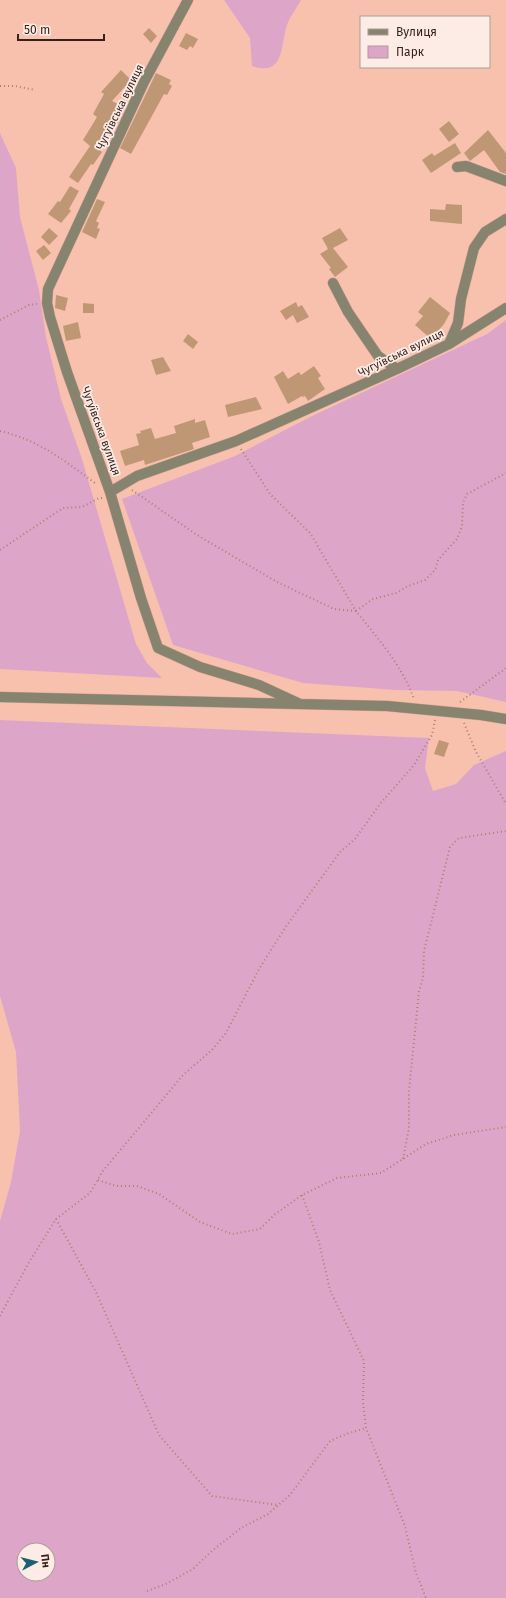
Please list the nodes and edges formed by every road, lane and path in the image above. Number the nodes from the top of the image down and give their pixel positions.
1 (188, 0) edge
2 (0, 86) edge
3 (35, 90) dead end
4 (457, 166) dead end
5 (506, 181) edge
6 (506, 218) edge
7 (333, 283) dead end
8 (47, 303) junction
9 (506, 308) edge
10 (0, 320) edge
11 (449, 344) junction
12 (397, 369) junction
13 (0, 431) edge
14 (236, 441) junction
15 (506, 473) edge
16 (128, 491) dead end
17 (111, 496) junction
18 (0, 550) edge
19 (356, 610) junction
20 (506, 668) edge
21 (0, 697) edge
22 (298, 703) junction
23 (418, 710) junction
24 (442, 712) junction
25 (459, 713) junction
26 (506, 719) edge
27 (506, 804) edge
28 (506, 831) edge
29 (506, 1127) edge
30 (403, 1159) junction
31 (98, 1180) junction
32 (302, 1195) junction
33 (56, 1219) junction
34 (0, 1316) edge
35 (366, 1428) junction
36 (278, 1505) junction
37 (147, 1591) dead end
38 (426, 1598) edge

1 - 8 street, Чугуївська вулиця
2 - 3 path
4 - 5 street
6 - 11 street
7 - 12 street
8 - 10 path
8 - 17 street, Чугуївська вулиця
9 - 11 street, Чугуївська вулиця
11 - 12 street, Чугуївська вулиця
12 - 14 street, Чугуївська вулиця
13 - 17 path
14 - 17 street, Чугуївська вулиця
14 - 19 path
15 - 19 path
16 - 19 path
17 - 18 path
17 - 22 street
19 - 23 path
20 - 24 path
21 - 22 street
22 - 23 street
23 - 24 street
24 - 25 street
24 - 31 path
25 - 26 street
25 - 27 path
28 - 30 path
29 - 30 path
30 - 32 path
31 - 32 path
31 - 33 path
32 - 35 path
33 - 34 path
33 - 36 path
35 - 36 path
35 - 38 path
36 - 37 path

